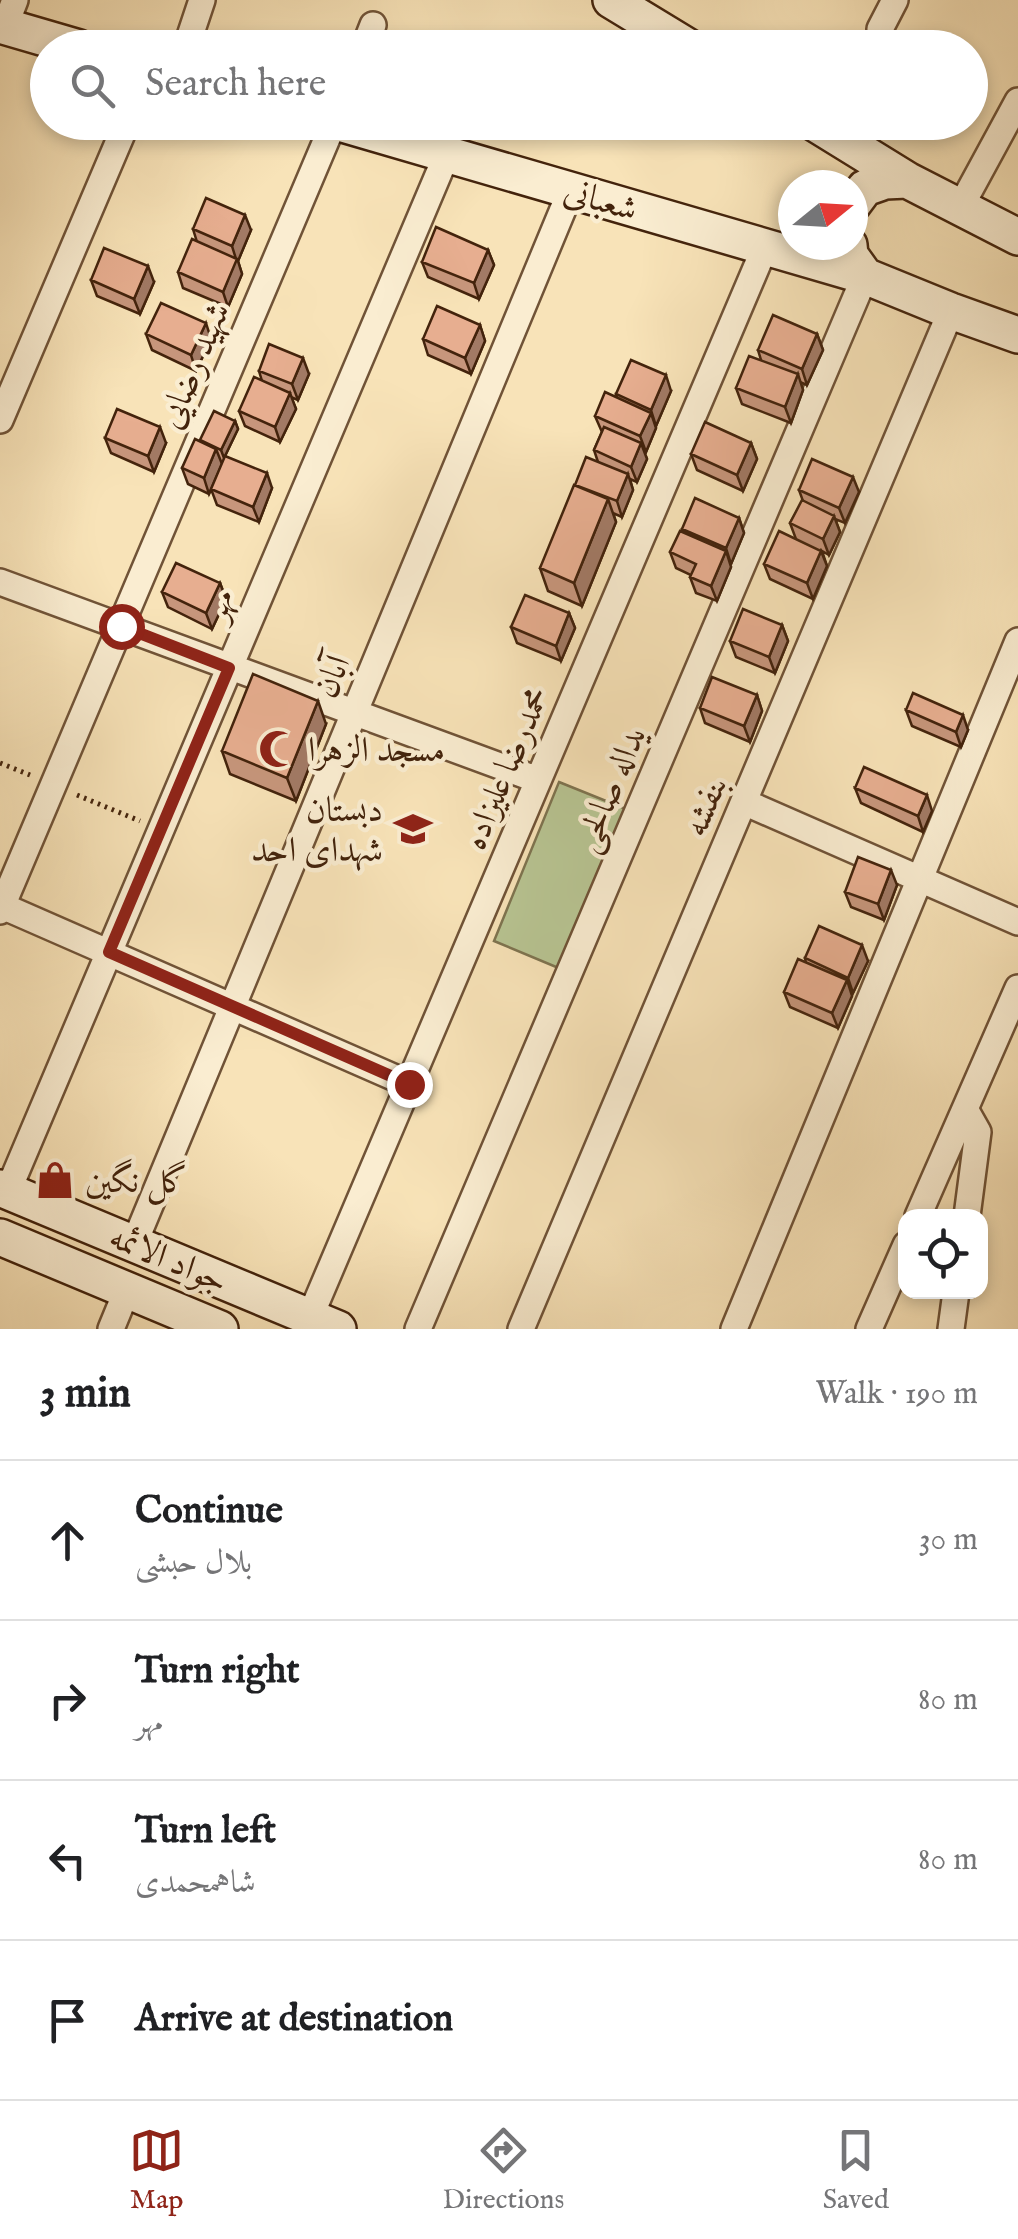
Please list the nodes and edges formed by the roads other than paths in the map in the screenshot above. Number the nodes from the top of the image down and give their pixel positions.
1 (202, 0) edge
2 (611, 0) edge
3 (896, 0) edge
4 (7, 17) edge
5 (880, 29) dead end
6 (37, 30) edge
7 (192, 30) edge
8 (660, 30) edge
9 (1018, 101) edge
10 (118, 140) edge
11 (327, 140) edge
12 (397, 140) edge
13 (842, 140) edge
14 (446, 154) junction
15 (908, 180) junction
16 (868, 187) edge
17 (571, 190) junction
18 (961, 206) junction
19 (1018, 237) edge
20 (765, 247) junction
21 (778, 249) edge
22 (857, 260) edge
23 (951, 311) junction
24 (1018, 335) edge
25 (0, 420) edge
26 (0, 582) edge
27 (121, 626) junction
28 (1018, 641) edge
29 (229, 668) junction
30 (354, 712) junction
31 (538, 780) junction
32 (744, 802) junction
33 (920, 879) junction
34 (1, 907) edge
35 (1018, 922) edge
36 (109, 952) junction
37 (1018, 988) edge
38 (233, 1006) junction
39 (409, 1084) junction
40 (965, 1109) junction
41 (3, 1196) edge
42 (921, 1209) edge
43 (967, 1209) edge
44 (0, 1237) edge
45 (134, 1244) junction
46 (898, 1263) edge
47 (126, 1290) junction
48 (955, 1299) edge
49 (324, 1323) edge
50 (111, 1329) edge
51 (220, 1329) edge
52 (418, 1329) edge
53 (522, 1329) edge
54 (734, 1329) edge
55 (869, 1329) edge
56 (951, 1329) edge

1 - 7 street
2 - 8 street
3 - 5 street
4 - 6 street
9 - 18 street
10 - 25 street
11 - 27 street, شهید رضایی
12 - 14 street, شعبانی
13 - 15 street
14 - 17 street, شعبانی
14 - 29 street, مهر
15 - 16 street
15 - 18 street
17 - 20 street, شعبانی
17 - 30 street, آبان
18 - 19 street
20 - 21 street, شعبانی
20 - 31 street, محمدرضا علیزاده
22 - 23 street, شعبانی
22 - 52 street, یداله صالحی
23 - 24 street, شعبانی
23 - 32 street, بنفشه
26 - 27 street
27 - 29 street
27 - 34 street, شهید رضایی
28 - 33 street
29 - 30 street
29 - 36 street, مهر
30 - 31 street
30 - 38 street, آبان
31 - 39 street, محمدرضا علیزاده
32 - 33 street
32 - 53 street, بنفشه
33 - 35 street
33 - 54 street
34 - 36 street
36 - 38 street
36 - 41 street, مهر
37 - 40 street
38 - 39 street
38 - 45 street, آبان
39 - 49 street, محمدرضا علیزاده
40 - 42 street
40 - 43 street
41 - 45 street, جواد الائمه
44 - 47 street, جواد الائمه
45 - 49 street, جواد الائمه
46 - 55 street
47 - 50 street
47 - 51 street, جواد الائمه
48 - 56 street

